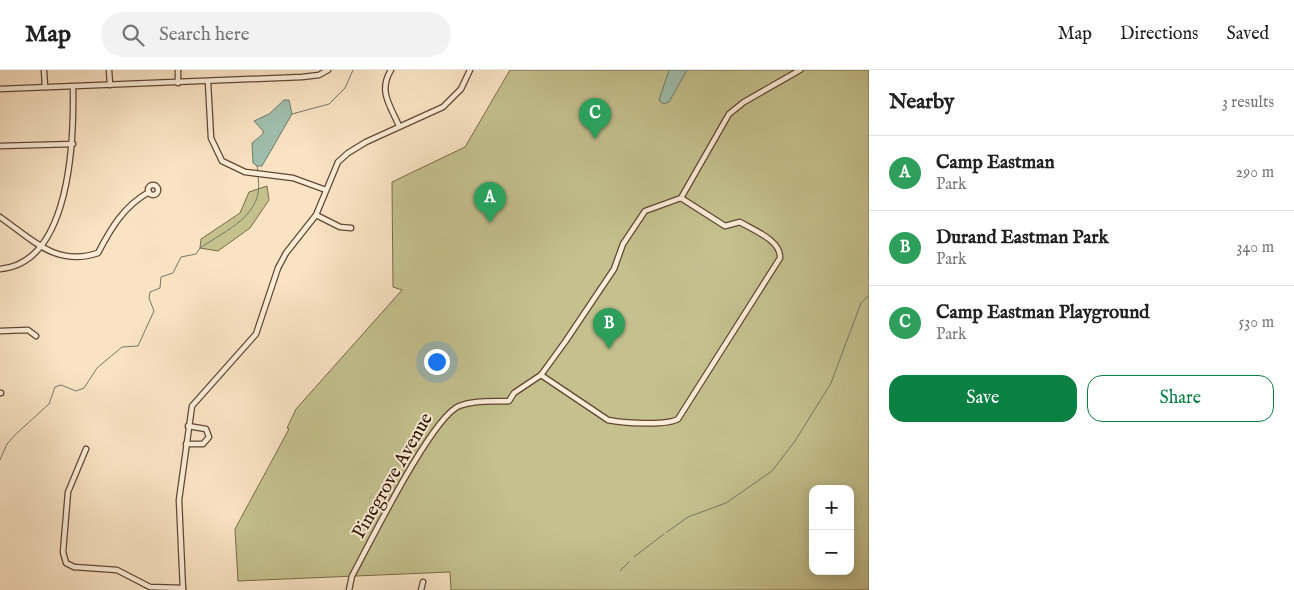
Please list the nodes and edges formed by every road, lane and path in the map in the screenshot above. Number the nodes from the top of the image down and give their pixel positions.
1 (44, 70) edge
2 (110, 70) edge
3 (178, 70) edge
4 (328, 70) edge
5 (391, 70) edge
6 (470, 70) edge
7 (800, 70) edge
8 (208, 82) junction
9 (178, 83) junction
10 (110, 85) junction
11 (45, 87) junction
12 (74, 87) junction
13 (0, 89) edge
14 (399, 126) junction
15 (73, 144) junction
16 (0, 146) edge
17 (326, 190) junction
18 (149, 192) dead end
19 (681, 198) junction
20 (316, 215) junction
21 (0, 217) edge
22 (351, 228) dead end
23 (40, 246) junction
24 (0, 269) edge
25 (0, 330) edge
26 (36, 336) dead end
27 (540, 375) junction
28 (188, 426) junction
29 (186, 444) junction
30 (86, 449) dead end
31 (423, 582) dead end
32 (183, 589) edge
33 (349, 590) edge
34 (421, 590) edge

1 - 11 street
2 - 10 street
3 - 9 street
4 - 8 street
5 - 14 street
6 - 14 street
7 - 19 street
8 - 9 street
8 - 17 street
9 - 10 street
10 - 12 street
11 - 12 street
11 - 13 street
12 - 15 street
14 - 17 street
15 - 16 street
15 - 23 street
17 - 20 street
18 - 23 street
19 - 27 street
19 - 27 street
20 - 22 street
20 - 28 street
21 - 23 street
23 - 24 street
25 - 26 street
27 - 33 street, Pinegrove Avenue
28 - 29 street
28 - 29 street
29 - 32 street
30 - 32 street
31 - 34 street

